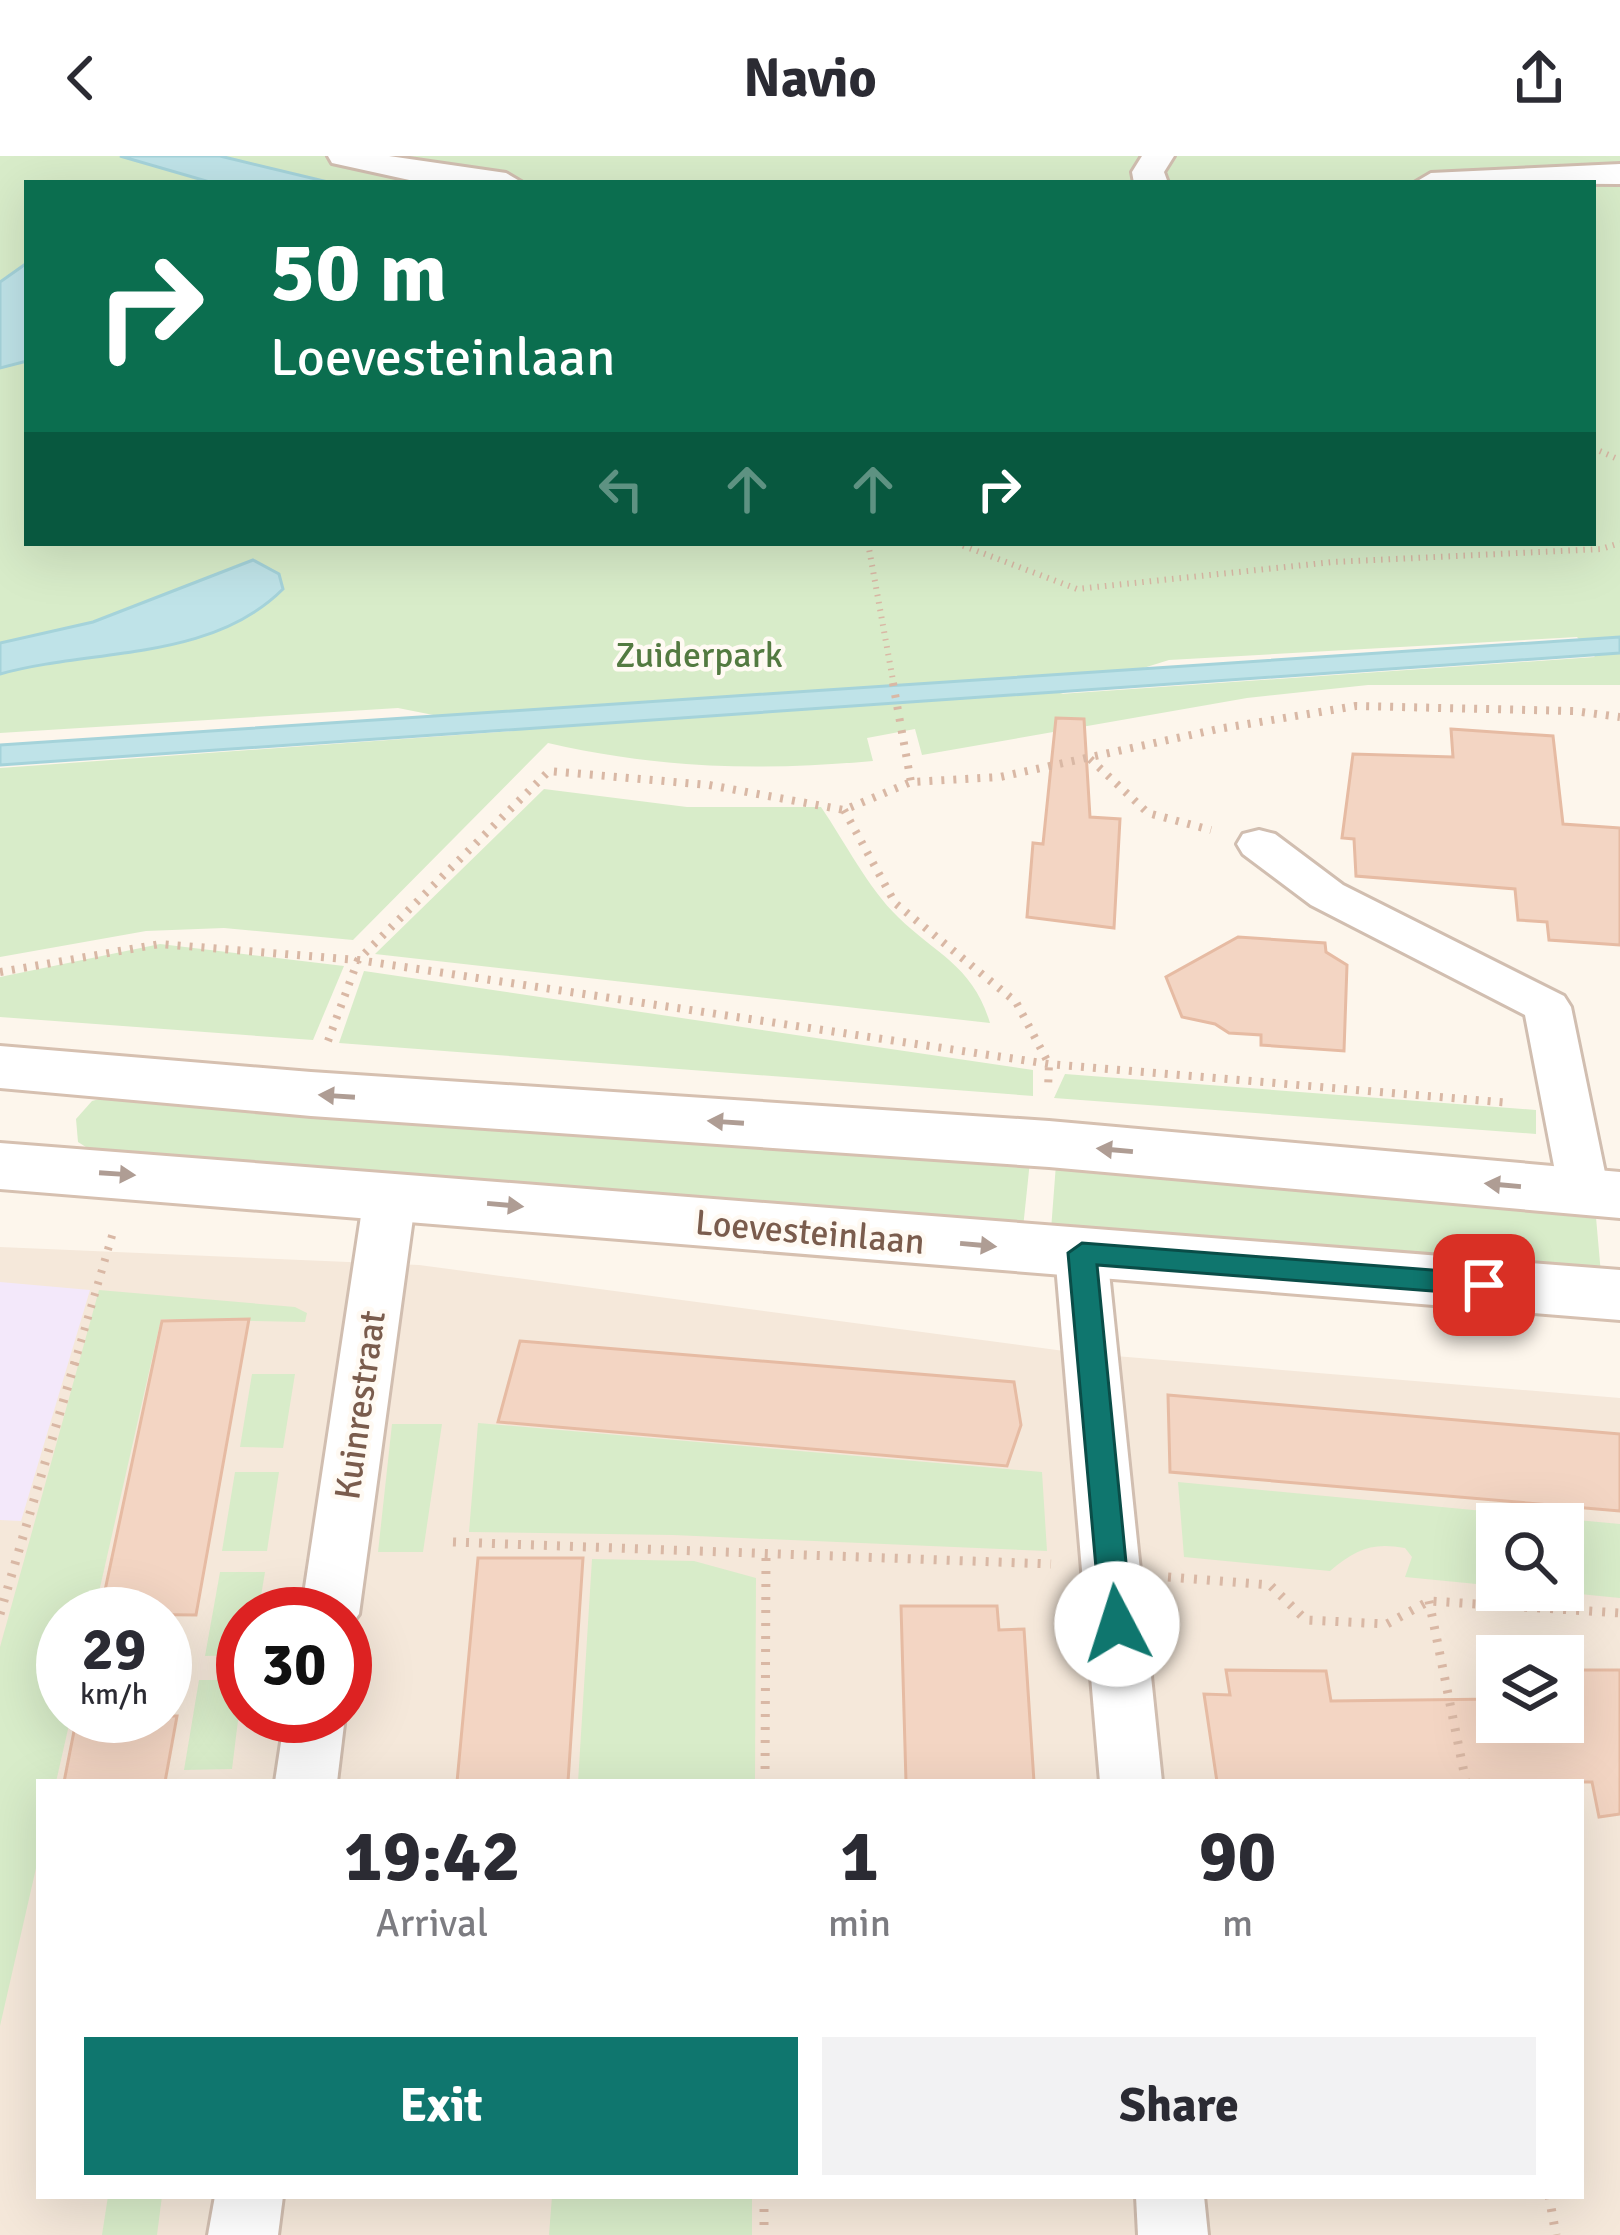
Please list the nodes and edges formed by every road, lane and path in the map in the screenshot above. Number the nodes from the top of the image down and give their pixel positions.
1 (344, 156) edge
2 (1620, 174) edge
3 (476, 180) edge
4 (1494, 180) edge
5 (1620, 543) edge
6 (868, 546) edge
7 (964, 546) edge
8 (1620, 717) edge
9 (1090, 759) junction
10 (910, 782) junction
11 (844, 810) junction
12 (1259, 844) joint
13 (358, 961) junction
14 (0, 972) edge
15 (326, 1048) dead end
16 (1049, 1064) junction
17 (0, 1067) edge
18 (1565, 1108) junction
19 (0, 1166) edge
20 (1602, 1194) edge
21 (390, 1196) junction
22 (115, 1228) dead end
23 (1082, 1253) junction
24 (1620, 1295) edge
25 (453, 1543) dead end
26 (766, 1555) junction
27 (1059, 1564) dead end
28 (1167, 1577) dead end
29 (333, 1587) edge
30 (1430, 1601) junction
31 (1620, 1613) edge
32 (0, 1614) edge
33 (311, 1743) edge
34 (306, 1779) edge
35 (766, 1779) edge
36 (1131, 1779) edge
37 (1465, 1779) edge
38 (249, 2199) edge
39 (764, 2199) edge
40 (1170, 2199) edge
41 (1550, 2199) edge
42 (243, 2235) edge
43 (764, 2235) edge
44 (1173, 2235) edge
45 (1556, 2235) edge

1 - 3 street
2 - 4 street
5 - 7 path
6 - 10 path
8 - 9 path
9 - 10 path
9 - 12 path
10 - 11 path
11 - 13 path
11 - 16 path
12 - 18 street
13 - 14 path
13 - 15 path
13 - 16 path
16 - 18 path
20 -> 17 main road
18 - 20 street
19 -> 21 main road, Loevesteinlaan
21 -> 23 main road, Loevesteinlaan
21 - 29 street, Kuinrestraat
22 - 32 path
23 - 24 main road, Loevesteinlaan
23 - 36 street
25 - 26 path
26 - 27 path
26 - 35 path
28 - 30 path
30 - 31 path
30 - 37 path
33 - 34 street
38 - 42 street
39 - 43 path
40 - 44 street
41 - 45 path

